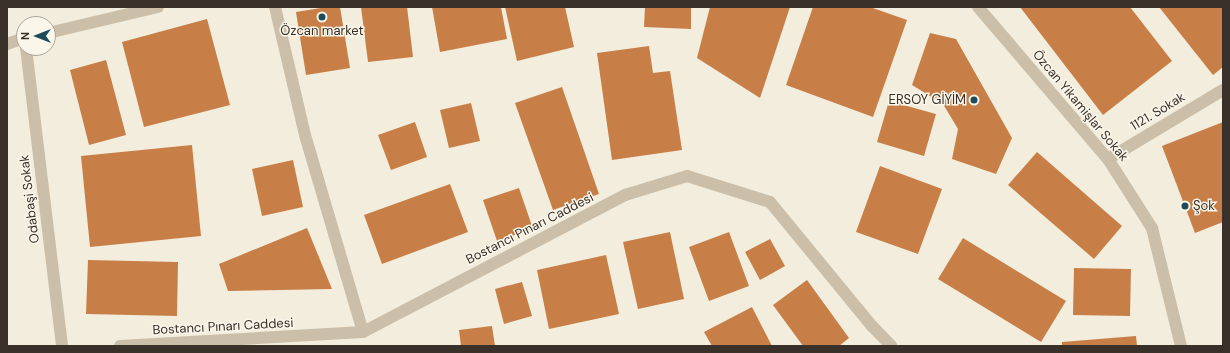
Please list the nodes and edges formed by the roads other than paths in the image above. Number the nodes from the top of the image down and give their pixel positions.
1 (158, 7) edge
2 (275, 7) edge
3 (978, 7) edge
4 (56, 31) edge
5 (27, 56) edge
6 (1223, 90) edge
7 (1108, 159) junction
8 (363, 332) junction
9 (303, 341) edge
10 (62, 346) edge
11 (120, 346) edge
12 (892, 346) edge
13 (1181, 346) edge

1 - 4 street
2 - 8 street
3 - 7 street, Özcan Yikamişlar Sokak
5 - 10 street, Odabaşi Sokak
6 - 7 street, 1121. Sokak
7 - 13 street, Özcan Yikamişlar Sokak
8 - 9 street, Bostancı Pınarı Caddesi
8 - 12 street, Bostancı Pınarı Caddesi
9 - 11 street, Bostancı Pınarı Caddesi

